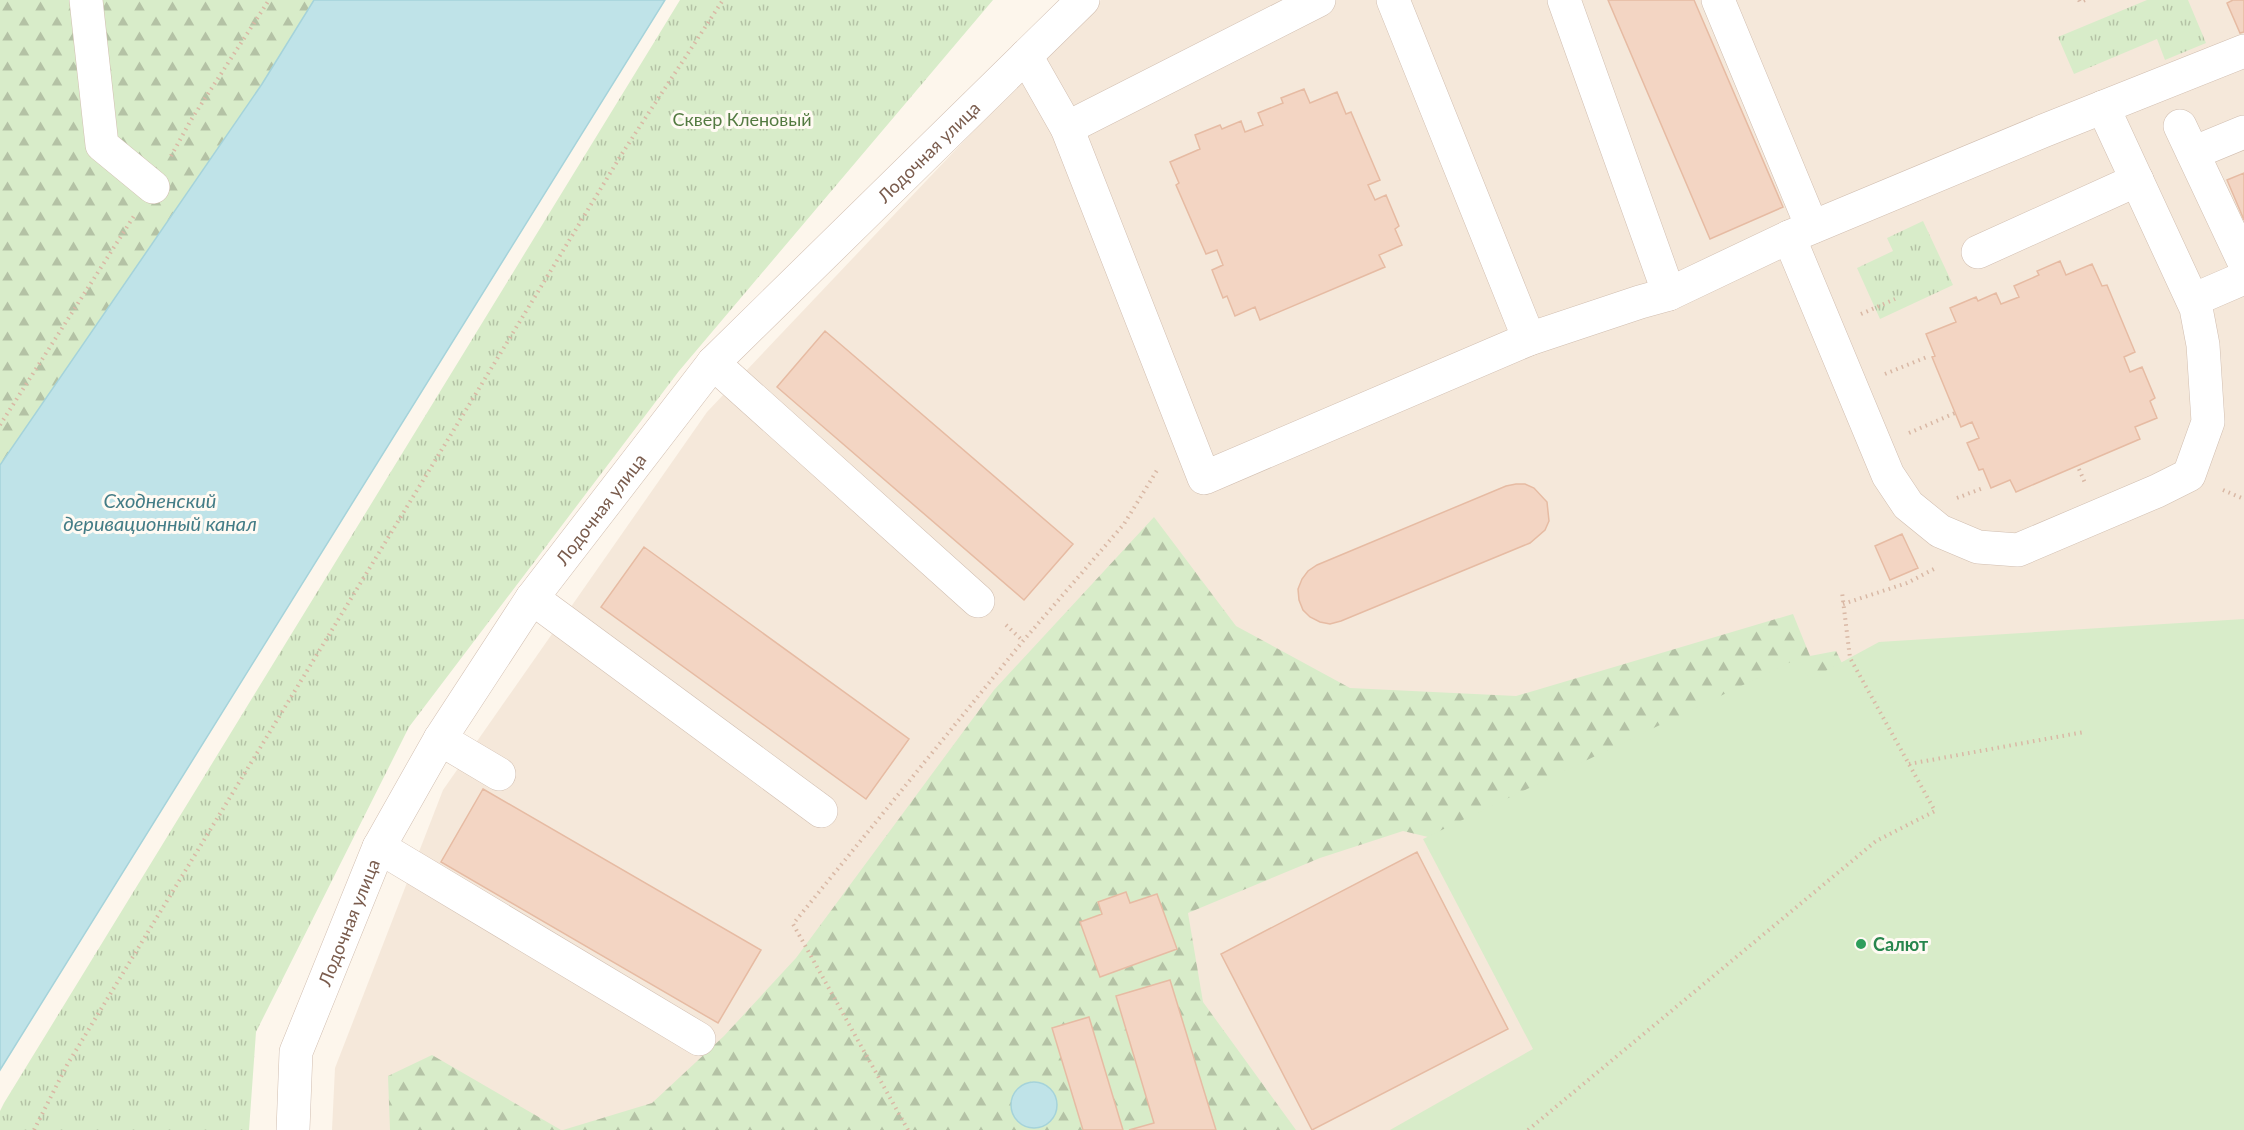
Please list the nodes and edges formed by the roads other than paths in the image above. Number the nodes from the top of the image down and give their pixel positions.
1 (86, 0) edge
2 (1083, 0) edge
3 (1319, 0) edge
4 (1393, 0) edge
5 (1564, 0) edge
6 (1718, 0) edge
7 (2244, 51) edge
8 (1026, 56) junction
9 (2103, 107) junction
10 (1067, 128) junction
11 (2244, 132) edge
12 (2137, 180) junction
13 (153, 188) road end
14 (1801, 232) junction
15 (1978, 252) dead end
16 (2244, 262) edge
17 (2244, 278) edge
18 (1669, 294) junction
19 (2193, 300) junction
20 (1529, 339) junction
21 (712, 363) junction
22 (532, 598) junction
23 (978, 600) dead end
24 (440, 739) junction
25 (499, 774) dead end
26 (821, 811) dead end
27 (379, 848) junction
28 (699, 1039) dead end
29 (293, 1130) edge

1 - 13 street
2 - 8 street, Лодочная улица
3 - 10 street
4 - 20 street
5 - 18 street
6 - 14 street
7 - 9 street
8 - 10 street
8 - 21 street, Лодочная улица
9 - 12 street
9 - 14 street
10 - 20 street
11 - 16 street
12 - 15 street
12 - 19 street
14 - 18 street
14 - 19 street
17 - 19 street
18 - 20 street
21 - 22 street, Лодочная улица
21 - 23 street
22 - 24 street, Лодочная улица
22 - 26 street
24 - 25 street
24 - 27 street, Лодочная улица
27 - 28 street
27 - 29 street, Лодочная улица

